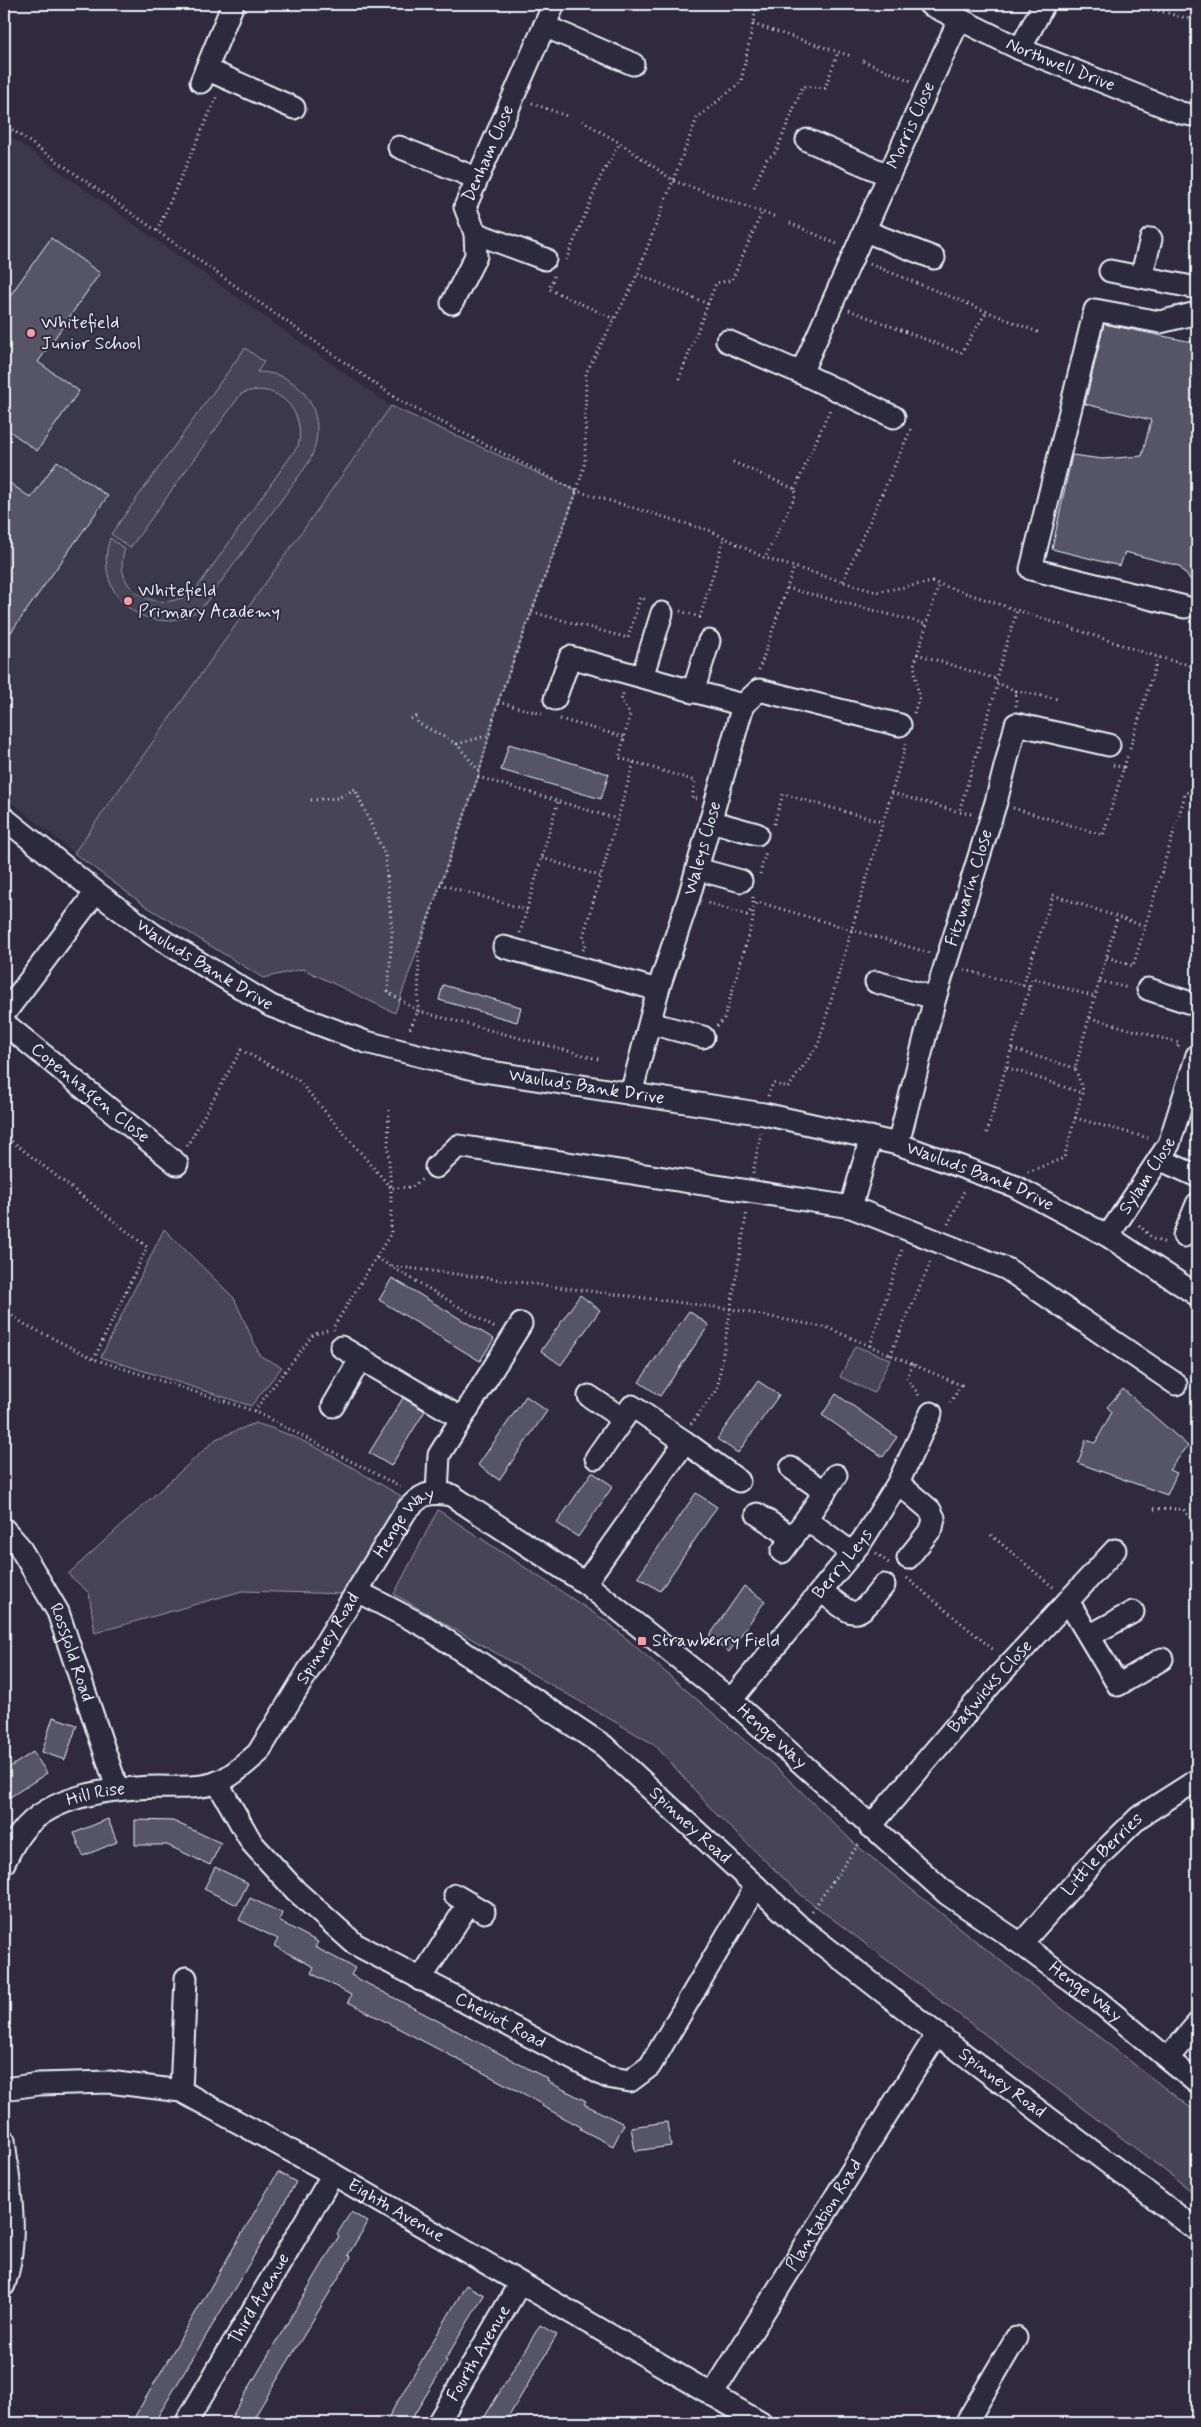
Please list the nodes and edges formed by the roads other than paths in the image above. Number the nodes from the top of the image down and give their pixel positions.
1 (233, 4) edge
2 (554, 4) edge
3 (929, 4) edge
4 (1044, 4) edge
5 (959, 20) junction
6 (544, 26) junction
7 (1020, 49) junction
8 (633, 64) dead end
9 (294, 108) dead end
10 (1197, 116) edge
11 (807, 140) dead end
12 (399, 147) dead end
13 (888, 175) junction
14 (476, 178) junction
15 (865, 232) junction
16 (475, 233) junction
17 (1151, 239) dead end
18 (934, 258) dead end
19 (555, 266) road end
20 (1110, 270) dead end
21 (1141, 277) junction
22 (1197, 288) edge
23 (452, 303) dead end
24 (1197, 314) edge
25 (727, 341) dead end
26 (801, 373) junction
27 (904, 420) road end
28 (1185, 606) dead end
29 (662, 613) dead end
30 (709, 641) dead end
31 (636, 676) junction
32 (693, 692) junction
33 (554, 699) dead end
34 (743, 705) junction
35 (907, 727) road end
36 (1109, 744) dead end
37 (713, 813) junction
38 (4, 818) edge
39 (766, 836) road end
40 (697, 868) junction
41 (751, 884) road end
42 (96, 892) junction
43 (510, 948) road end
44 (876, 982) dead end
45 (1140, 989) road end
46 (658, 990) junction
47 (935, 998) junction
48 (1197, 1005) edge
49 (4, 1014) edge
50 (4, 1023) edge
51 (650, 1023) junction
52 (704, 1037) road end
53 (1197, 1055) edge
54 (631, 1094) junction
55 (871, 1137) junction
56 (898, 1144) junction
57 (1159, 1159) junction
58 (177, 1164) road end
59 (436, 1167) road end
60 (1197, 1176) edge
61 (1197, 1204) edge
62 (851, 1207) junction
63 (1108, 1236) junction
64 (1178, 1241) road end
65 (1197, 1295) edge
66 (521, 1324) road end
67 (337, 1337) road end
68 (361, 1358) junction
69 (1176, 1384) dead end
70 (589, 1396) dead end
71 (332, 1406) dead end
72 (628, 1413) junction
73 (931, 1413) road end
74 (461, 1418) junction
75 (685, 1442) junction
76 (596, 1458) dead end
77 (791, 1468) dead end
78 (739, 1481) dead end
79 (898, 1483) junction
80 (438, 1493) junction
81 (757, 1514) dead end
82 (806, 1519) junction
83 (4, 1530) edge
84 (857, 1547) junction
85 (1115, 1550) dead end
86 (585, 1583) junction
87 (357, 1591) junction
88 (821, 1591) junction
89 (1068, 1600) junction
90 (1133, 1612) dead end
91 (1089, 1636) junction
92 (1162, 1659) dead end
93 (731, 1700) junction
94 (1197, 1780) edge
95 (217, 1782) junction
96 (117, 1788) junction
97 (870, 1827) junction
98 (4, 1862) edge
99 (756, 1886) junction
100 (469, 1903) dead end
101 (1021, 1944) junction
102 (186, 1978) dead end
103 (420, 1980) junction
104 (1197, 2024) edge
105 (937, 2034) junction
106 (1168, 2058) junction
107 (1197, 2083) edge
108 (4, 2089) edge
109 (181, 2091) junction
110 (4, 2140) edge
111 (333, 2174) junction
112 (1197, 2230) edge
113 (520, 2283) junction
114 (4, 2285) edge
115 (1016, 2338) dead end
116 (712, 2395) junction
117 (186, 2423) edge
118 (438, 2423) edge
119 (761, 2423) edge
120 (966, 2423) edge

1 - 9 street
2 - 6 street, Denham Close
3 - 5 street, Northwell Drive
4 - 7 street
5 - 7 street, Northwell Drive
5 - 13 street, Morris Close
6 - 8 street
6 - 14 street, Denham Close
7 - 10 street, Northwell Drive
11 - 13 street
12 - 14 street
13 - 15 street, Morris Close
14 - 16 street, Denham Close
15 - 18 street
15 - 26 street, Morris Close
16 - 19 street
16 - 23 street, Denham Close
17 - 21 street
20 - 21 street
21 - 22 street
24 - 28 street
25 - 26 street
26 - 27 street
29 - 31 street
30 - 32 street
31 - 32 street
31 - 33 street
32 - 34 street
34 - 35 street
34 - 37 street, Waleys Close
36 - 47 street, Fitzwarin Close
37 - 39 street
37 - 40 street, Waleys Close
38 - 42 street, Wauluds Bank Drive
40 - 41 street
40 - 46 street, Waleys Close
42 - 49 street
42 - 54 street, Wauluds Bank Drive
43 - 46 street
44 - 47 street
45 - 48 street
46 - 51 street, Waleys Close
47 - 56 street, Fitzwarin Close
50 - 58 street, Copenhagen Close
51 - 52 street
51 - 54 street, Waleys Close
53 - 57 street, Sylam Close
54 - 55 street, Wauluds Bank Drive
55 - 56 street, Wauluds Bank Drive
55 - 62 street
56 - 63 street, Wauluds Bank Drive
57 - 60 street
57 - 63 street, Sylam Close
59 - 62 street
61 - 64 street
62 - 69 street
63 - 65 street, Wauluds Bank Drive
66 - 74 street
67 - 68 street
68 - 71 street
68 - 74 street
70 - 72 street
72 - 75 street
72 - 76 street
73 - 79 street, Berry Leys
74 - 80 street
75 - 78 street
75 - 86 street
77 - 82 street
79 - 84 street, Berry Leys
79 - 88 street
80 - 86 street, Henge Way
80 - 87 street, Henge Way
81 - 82 street
82 - 84 street
83 - 96 street, Rossfold Road
84 - 88 street, Berry Leys
85 - 89 street, Bagwicks Close
86 - 93 street, Henge Way
87 - 95 street, Spinney Road
87 - 99 street, Spinney Road
88 - 93 street, Berry Leys
89 - 91 street
89 - 97 street, Bagwicks Close
90 - 91 street
91 - 92 street
93 - 97 street, Henge Way
94 - 101 street, Little Berries
95 - 96 street, Hill Rise
95 - 103 street, Cheviot Road
96 - 98 street, Hill Rise
97 - 101 street, Henge Way
99 - 103 street, Cheviot Road
99 - 105 street, Spinney Road
100 - 103 street
101 - 106 street, Henge Way
102 - 109 street
104 - 106 street
105 - 112 street, Spinney Road
105 - 116 street, Plantation Road
106 - 107 street, Henge Way
108 - 109 street, Eighth Avenue
109 - 111 street, Eighth Avenue
110 - 114 street
111 - 113 street, Eighth Avenue
111 - 117 street, Third Avenue
113 - 116 street, Eighth Avenue
113 - 118 street, Fourth Avenue
115 - 120 street
116 - 119 street, Eighth Avenue

